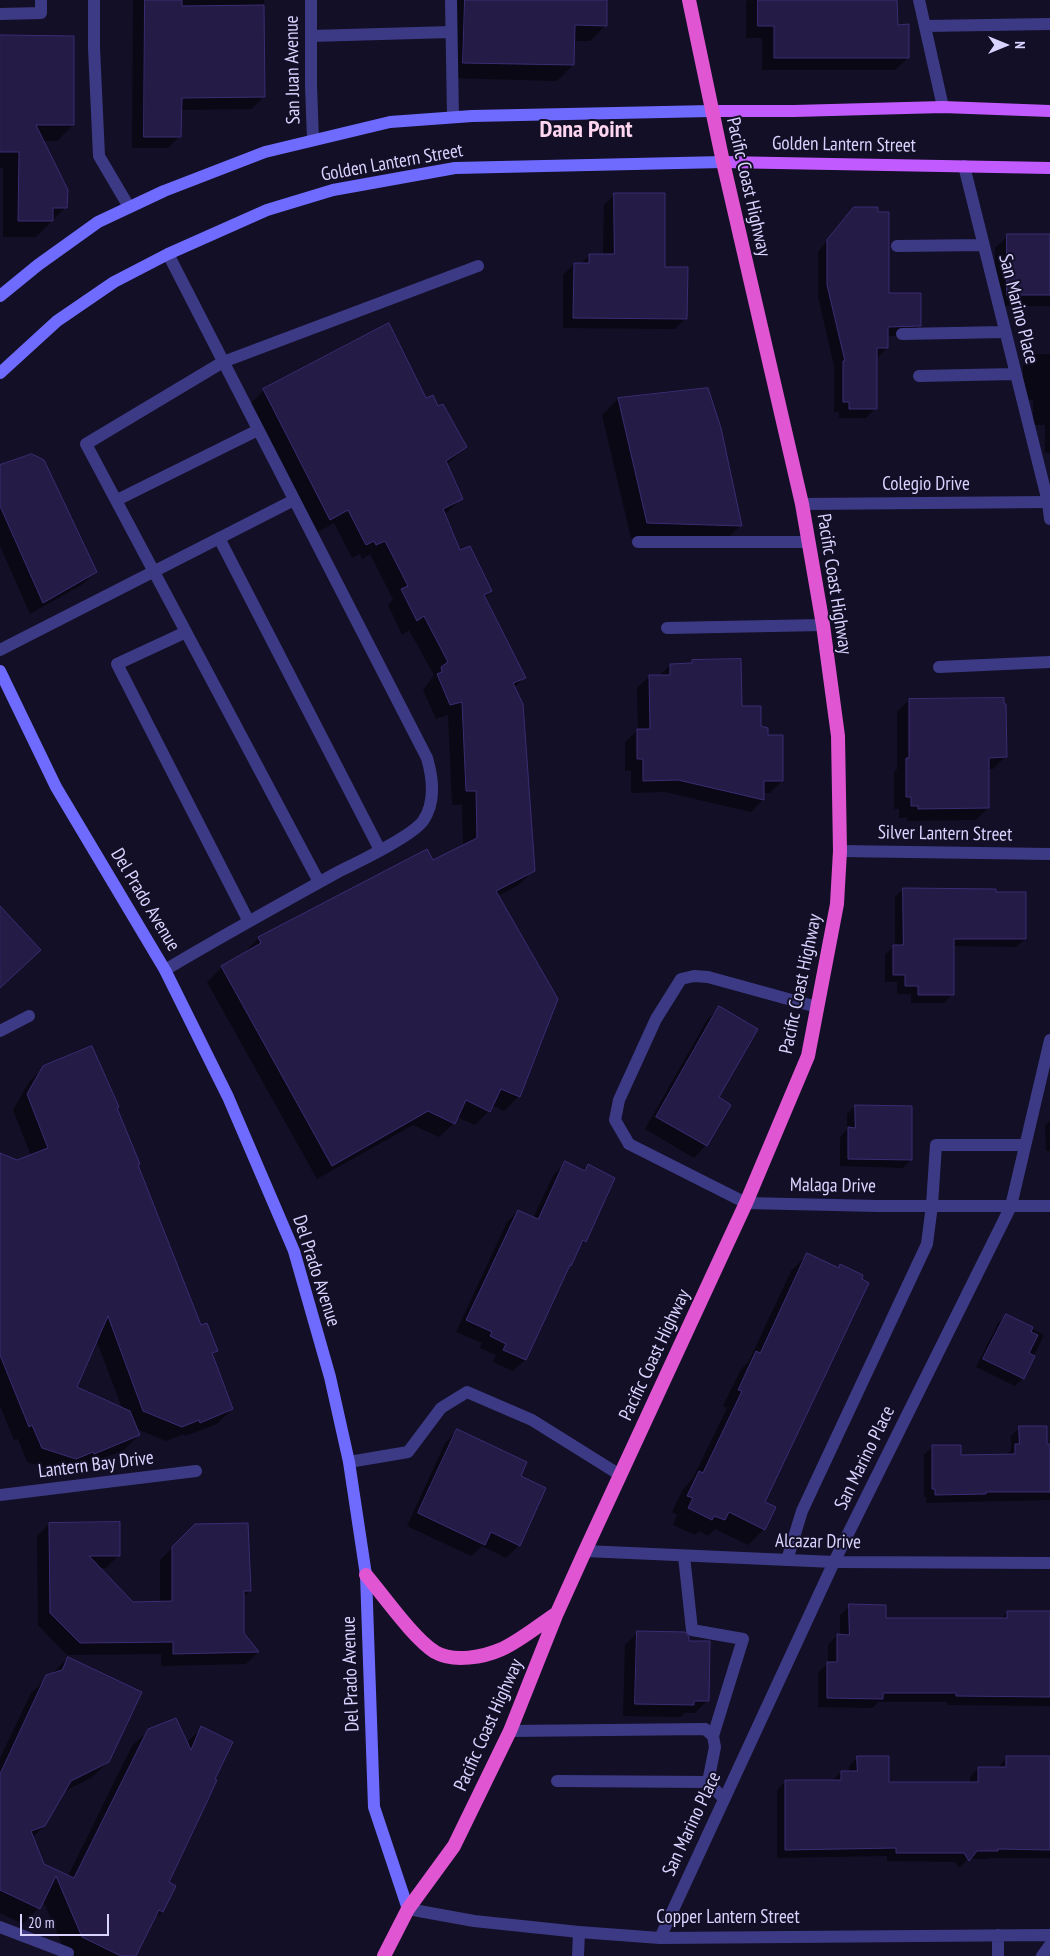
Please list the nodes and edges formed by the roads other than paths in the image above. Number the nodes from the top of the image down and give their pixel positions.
1 (41, 0) edge
2 (94, 0) edge
3 (311, 0) edge
4 (451, 0) edge
5 (689, 0) edge
6 (919, 0) edge
7 (0, 14) edge
8 (1050, 24) edge
9 (925, 26) junction
10 (451, 32) junction
11 (311, 36) junction
12 (943, 107) junction
13 (711, 111) junction
14 (1050, 111) edge
15 (453, 117) junction
16 (313, 140) junction
17 (723, 162) junction
18 (964, 166) junction
19 (1050, 168) edge
20 (129, 207) junction
21 (983, 245) junction
22 (897, 246) dead end
23 (168, 254) junction
24 (478, 266) dead end
25 (0, 296) edge
26 (1005, 332) junction
27 (902, 334) dead end
28 (223, 362) junction
29 (0, 373) edge
30 (1014, 374) junction
31 (919, 376) dead end
32 (258, 430) junction
33 (117, 500) junction
34 (294, 500) junction
35 (1049, 502) edge
36 (802, 504) junction
37 (1050, 519) edge
38 (219, 538) junction
39 (638, 542) dead end
40 (809, 542) junction
41 (154, 571) junction
42 (823, 625) junction
43 (667, 628) dead end
44 (186, 632) junction
45 (0, 650) edge
46 (1050, 662) edge
47 (939, 668) dead end
48 (0, 671) edge
49 (380, 850) junction
50 (840, 851) junction
51 (1050, 854) edge
52 (319, 882) junction
53 (248, 920) junction
54 (165, 970) junction
55 (817, 1007) junction
56 (29, 1016) dead end
57 (0, 1031) edge
58 (1050, 1040) edge
59 (1025, 1145) junction
60 (746, 1202) junction
61 (932, 1205) junction
62 (1011, 1206) junction
63 (1050, 1206) edge
64 (349, 1462) junction
65 (196, 1472) dead end
66 (620, 1475) junction
67 (0, 1496) edge
68 (585, 1551) junction
69 (684, 1556) junction
70 (787, 1560) junction
71 (834, 1562) junction
72 (1050, 1563) edge
73 (366, 1575) junction
74 (557, 1614) junction
75 (510, 1730) junction
76 (713, 1736) junction
77 (557, 1781) dead end
78 (708, 1782) junction
79 (724, 1799) junction
80 (408, 1909) junction
81 (0, 1927) edge
82 (579, 1932) junction
83 (998, 1935) junction
84 (1050, 1935) edge
85 (660, 1938) junction
86 (1050, 1945) edge
87 (68, 1953) dead end
88 (384, 1956) edge
89 (578, 1956) edge
90 (998, 1956) edge
91 (1042, 1956) edge

1 - 7 street
2 - 20 street
3 - 11 street, San Juan Avenue
4 - 10 street
5 - 13 highway, Pacific Coast Highway
6 - 9 street
8 - 9 street
9 - 12 street
10 - 11 street
10 - 15 street
11 - 16 street, San Juan Avenue
12 - 13 main road, Golden Lantern Street
12 - 14 main road, Golden Lantern Street
13 - 15 main road, Golden Lantern Street
13 - 17 highway, Pacific Coast Highway
15 - 16 main road, Golden Lantern Street
16 - 20 main road, Golden Lantern Street
17 - 18 main road, Golden Lantern Street
17 - 23 main road, Golden Lantern Street
17 - 36 highway, Pacific Coast Highway
18 - 19 main road, Golden Lantern Street
18 - 21 street, San Marino Place
20 - 25 main road, Golden Lantern Street
21 - 22 street
21 - 26 street, San Marino Place
23 - 28 street
23 - 29 main road, Golden Lantern Street
24 - 28 street
26 - 27 street
26 - 30 street, San Marino Place
28 - 32 street
28 - 33 street
30 - 31 street
30 - 35 street, San Marino Place
32 - 33 street
32 - 34 street
33 - 41 street
34 - 38 street
34 - 49 street
35 - 36 street, Colegio Drive
35 - 37 street, San Marino Place
36 - 40 highway, Pacific Coast Highway
38 - 41 street
38 - 49 street
39 - 40 street
40 - 42 highway, Pacific Coast Highway
41 - 44 street
41 - 45 street
42 - 43 street
42 - 50 highway, Pacific Coast Highway
44 - 52 street
44 - 53 street
46 - 47 street
48 - 54 main road, Del Prado Avenue
49 - 52 street
50 - 51 street, Silver Lantern Street
50 - 55 highway, Pacific Coast Highway
52 - 53 street
53 - 54 street
54 - 64 main road, Del Prado Avenue
55 - 60 highway, Pacific Coast Highway
55 - 60 street, Malaga Drive
56 - 57 street
58 - 59 street, San Marino Place
59 - 61 street
59 - 62 street, San Marino Place
60 - 61 street, Malaga Drive
60 - 66 highway, Pacific Coast Highway
61 - 62 street, Malaga Drive
61 - 70 street
62 - 63 street, Malaga Drive
62 - 71 street, San Marino Place
64 - 66 street
64 - 73 main road, Del Prado Avenue
65 - 67 street, Lantern Bay Drive
66 - 68 highway, Pacific Coast Highway
68 - 69 street, Alcazar Drive
68 - 74 highway, Pacific Coast Highway
69 - 70 street, Alcazar Drive
69 - 76 street
70 - 71 street, Alcazar Drive
71 - 72 street, Alcazar Drive
71 - 79 street, San Marino Place
73 - 74 highway
73 - 80 main road, Del Prado Avenue
74 - 75 highway, Pacific Coast Highway
75 - 76 street
75 - 80 highway, Pacific Coast Highway
76 - 78 street
77 - 78 street
78 - 79 street
79 - 85 street, San Marino Place
80 - 82 street, Copper Lantern Street
80 - 88 highway, Pacific Coast Highway
81 - 87 street
82 - 85 street, Copper Lantern Street
82 - 89 street
83 - 84 street, Copper Lantern Street
83 - 85 street, Copper Lantern Street
83 - 90 street
86 - 91 street

